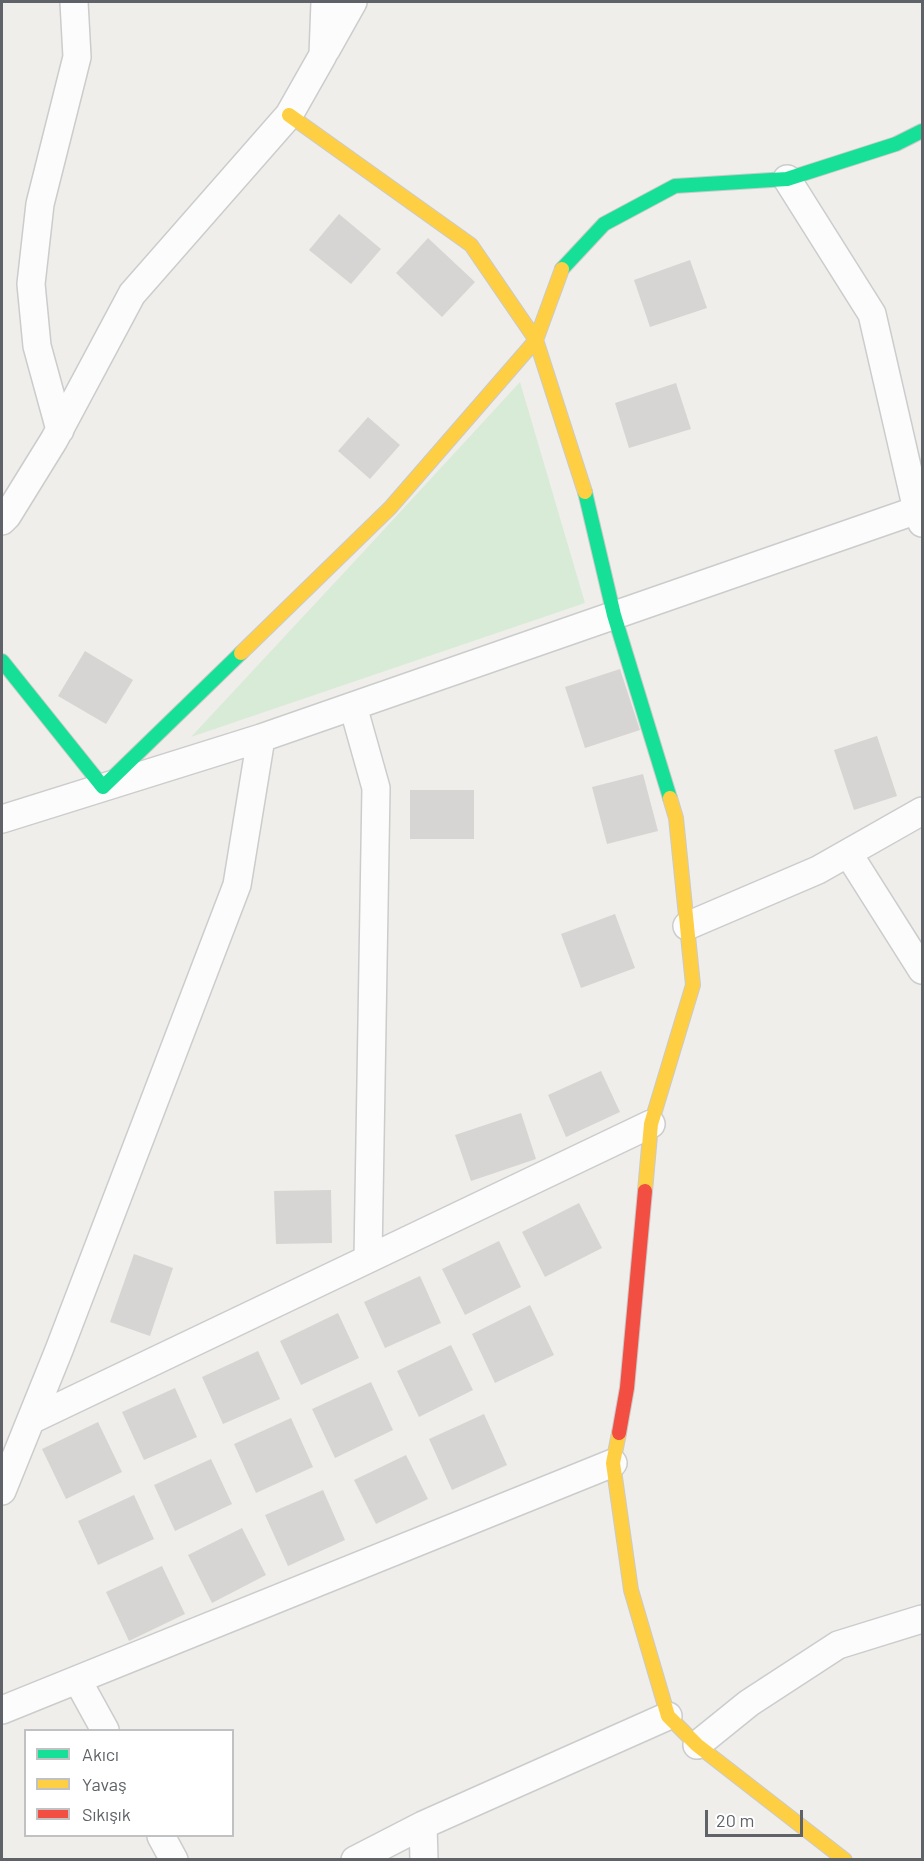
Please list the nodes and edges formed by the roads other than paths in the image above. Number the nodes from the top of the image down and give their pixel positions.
1 (74, 2) edge
2 (325, 2) edge
3 (353, 2) edge
4 (323, 55) junction
5 (289, 115) junction
6 (922, 131) edge
7 (787, 179) junction
8 (536, 340) junction
9 (60, 430) junction
10 (920, 517) edge
11 (2, 521) edge
12 (614, 615) junction
13 (2, 661) edge
14 (353, 706) junction
15 (261, 738) junction
16 (103, 787) junction
17 (922, 811) edge
18 (2, 819) edge
19 (848, 853) junction
20 (687, 926) junction
21 (922, 970) edge
22 (651, 1124) junction
23 (368, 1258) junction
24 (31, 1420) junction
25 (613, 1463) junction
26 (2, 1491) edge
27 (922, 1619) edge
28 (78, 1681) junction
29 (2, 1710) edge
30 (669, 1716) junction
31 (104, 1729) edge
32 (697, 1745) junction
33 (423, 1825) junction
34 (162, 1837) edge
35 (174, 1860) edge
36 (355, 1860) edge
37 (424, 1860) edge
38 (845, 1860) edge

1 - 9 street
2 - 4 street
3 - 4 street
4 - 5 street
5 - 8 street
5 - 9 street
6 - 7 street
7 - 8 street
7 - 10 street
8 - 12 street
8 - 16 street
9 - 11 street
10 - 12 street
12 - 14 street
12 - 20 street
13 - 16 street
14 - 15 street
14 - 23 street
15 - 16 street
15 - 24 street
16 - 18 street
17 - 19 street
19 - 20 street
19 - 21 street
20 - 22 street
22 - 23 street
22 - 25 street
23 - 24 street
24 - 26 street
25 - 28 street
25 - 30 street
27 - 32 street
28 - 29 street
28 - 31 street
30 - 32 street
30 - 33 street
32 - 38 street
33 - 36 street
33 - 37 street
34 - 35 street

